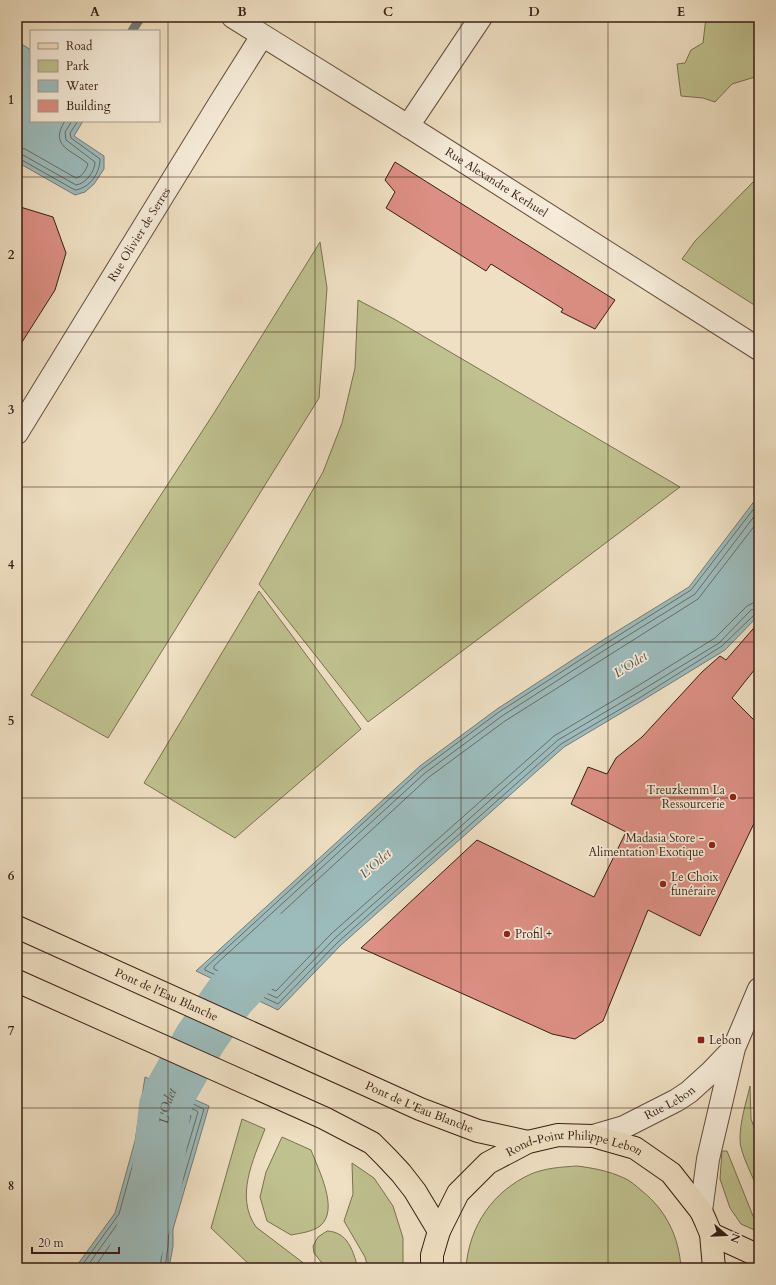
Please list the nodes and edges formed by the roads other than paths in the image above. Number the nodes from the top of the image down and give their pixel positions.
1 (234, 17) edge
2 (481, 17) edge
3 (262, 36) junction
4 (408, 126) junction
5 (759, 349) edge
6 (17, 433) edge
7 (17, 927) edge
8 (17, 981) edge
9 (759, 989) edge
10 (734, 1048) junction
11 (316, 1062) joint
12 (592, 1136) junction
13 (528, 1142) junction
14 (701, 1211) junction
15 (439, 1231) junction
16 (711, 1234) junction
17 (759, 1256) edge
18 (432, 1268) edge
19 (714, 1268) edge

1 - 3 street, Rue Alexandre Kerhuel
2 - 4 street
3 - 4 street, Rue Alexandre Kerhuel
3 - 6 street, Rue Olivier de Serres
4 - 5 street, Rue Alexandre Kerhuel
7 - 11 main road, Pont de l'Eau Blanche
8 - 15 main road
9 - 10 street, Rue Lebon
10 - 12 street, Rue Lebon
10 - 14 street, Rue Lebon
11 - 13 main road, Pont de L'Eau Blanche
12 - 13 main road, Rond-Point Philippe Lebon
12 - 14 main road, Rond-Point Philippe Lebon
13 - 15 main road, Rond-Point Philippe Lebon
14 - 16 main road, Rond-Point Philippe Lebon
15 - 18 main road, Rond-Point Philippe Lebon
16 - 17 main road
16 - 19 main road, Rond-Point Philippe Lebon

